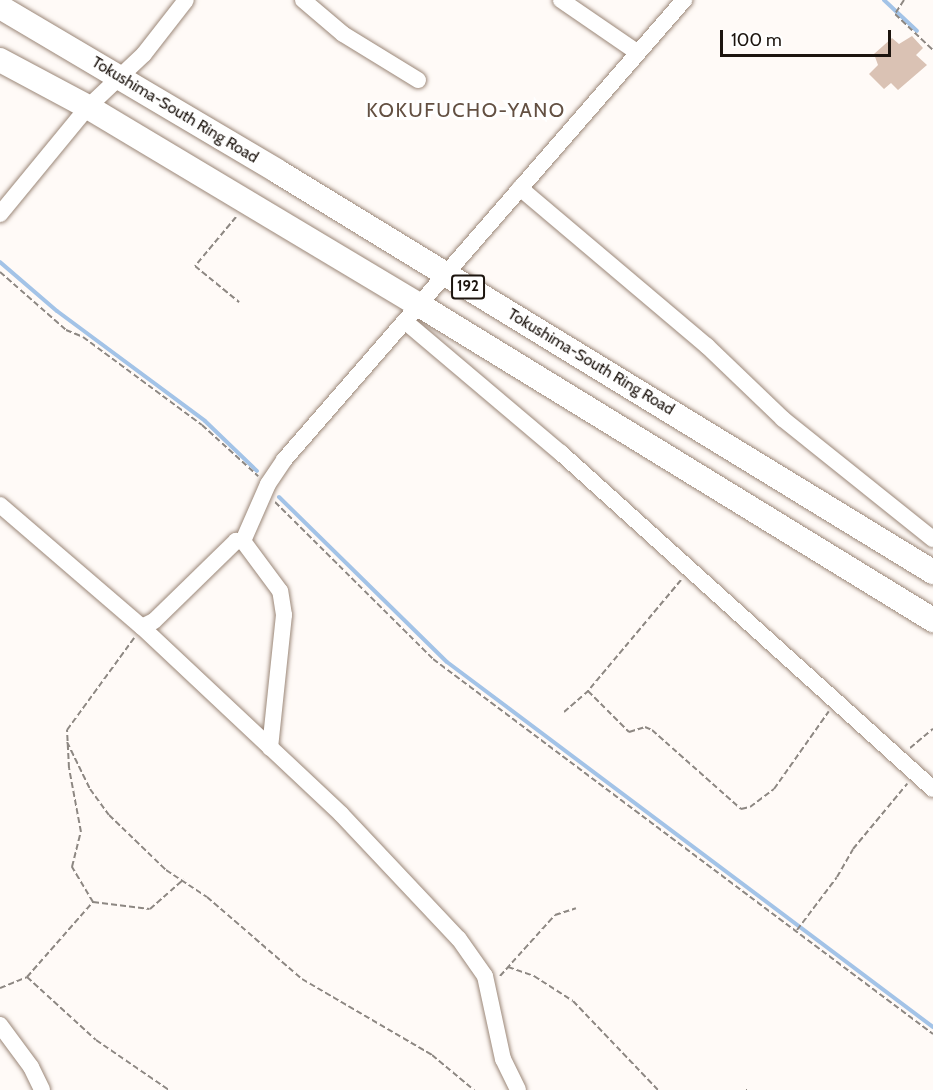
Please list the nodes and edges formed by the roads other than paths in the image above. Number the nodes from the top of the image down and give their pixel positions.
1 (186, 0) edge
2 (303, 0) edge
3 (561, 0) edge
4 (684, 0) edge
5 (0, 7) edge
6 (638, 52) junction
7 (0, 60) edge
8 (120, 78) junction
9 (418, 80) dead end
10 (88, 107) junction
11 (520, 188) junction
12 (0, 214) edge
13 (448, 275) junction
14 (414, 315) junction
15 (0, 505) edge
16 (933, 539) edge
17 (243, 541) junction
18 (933, 572) edge
19 (933, 620) edge
20 (142, 627) junction
21 (270, 748) junction
22 (933, 789) edge
23 (0, 1025) edge
24 (42, 1090) edge
25 (518, 1090) edge

1 - 8 street
2 - 9 street
3 - 6 street
4 - 6 street
5 - 8 highway, Tokushima-South Ring Road / 192
6 - 11 street
7 - 10 highway, 192
8 - 10 street
8 - 13 highway, Tokushima-South Ring Road / 192
10 - 12 street
10 - 14 highway, 192
11 - 13 street
11 - 16 street
13 - 14 street
13 - 18 highway, Tokushima-South Ring Road / 192
14 - 17 street
14 - 19 highway, 192
14 - 22 street
15 - 20 street
17 - 20 street
17 - 21 street
20 - 21 street
21 - 25 street
23 - 24 street

